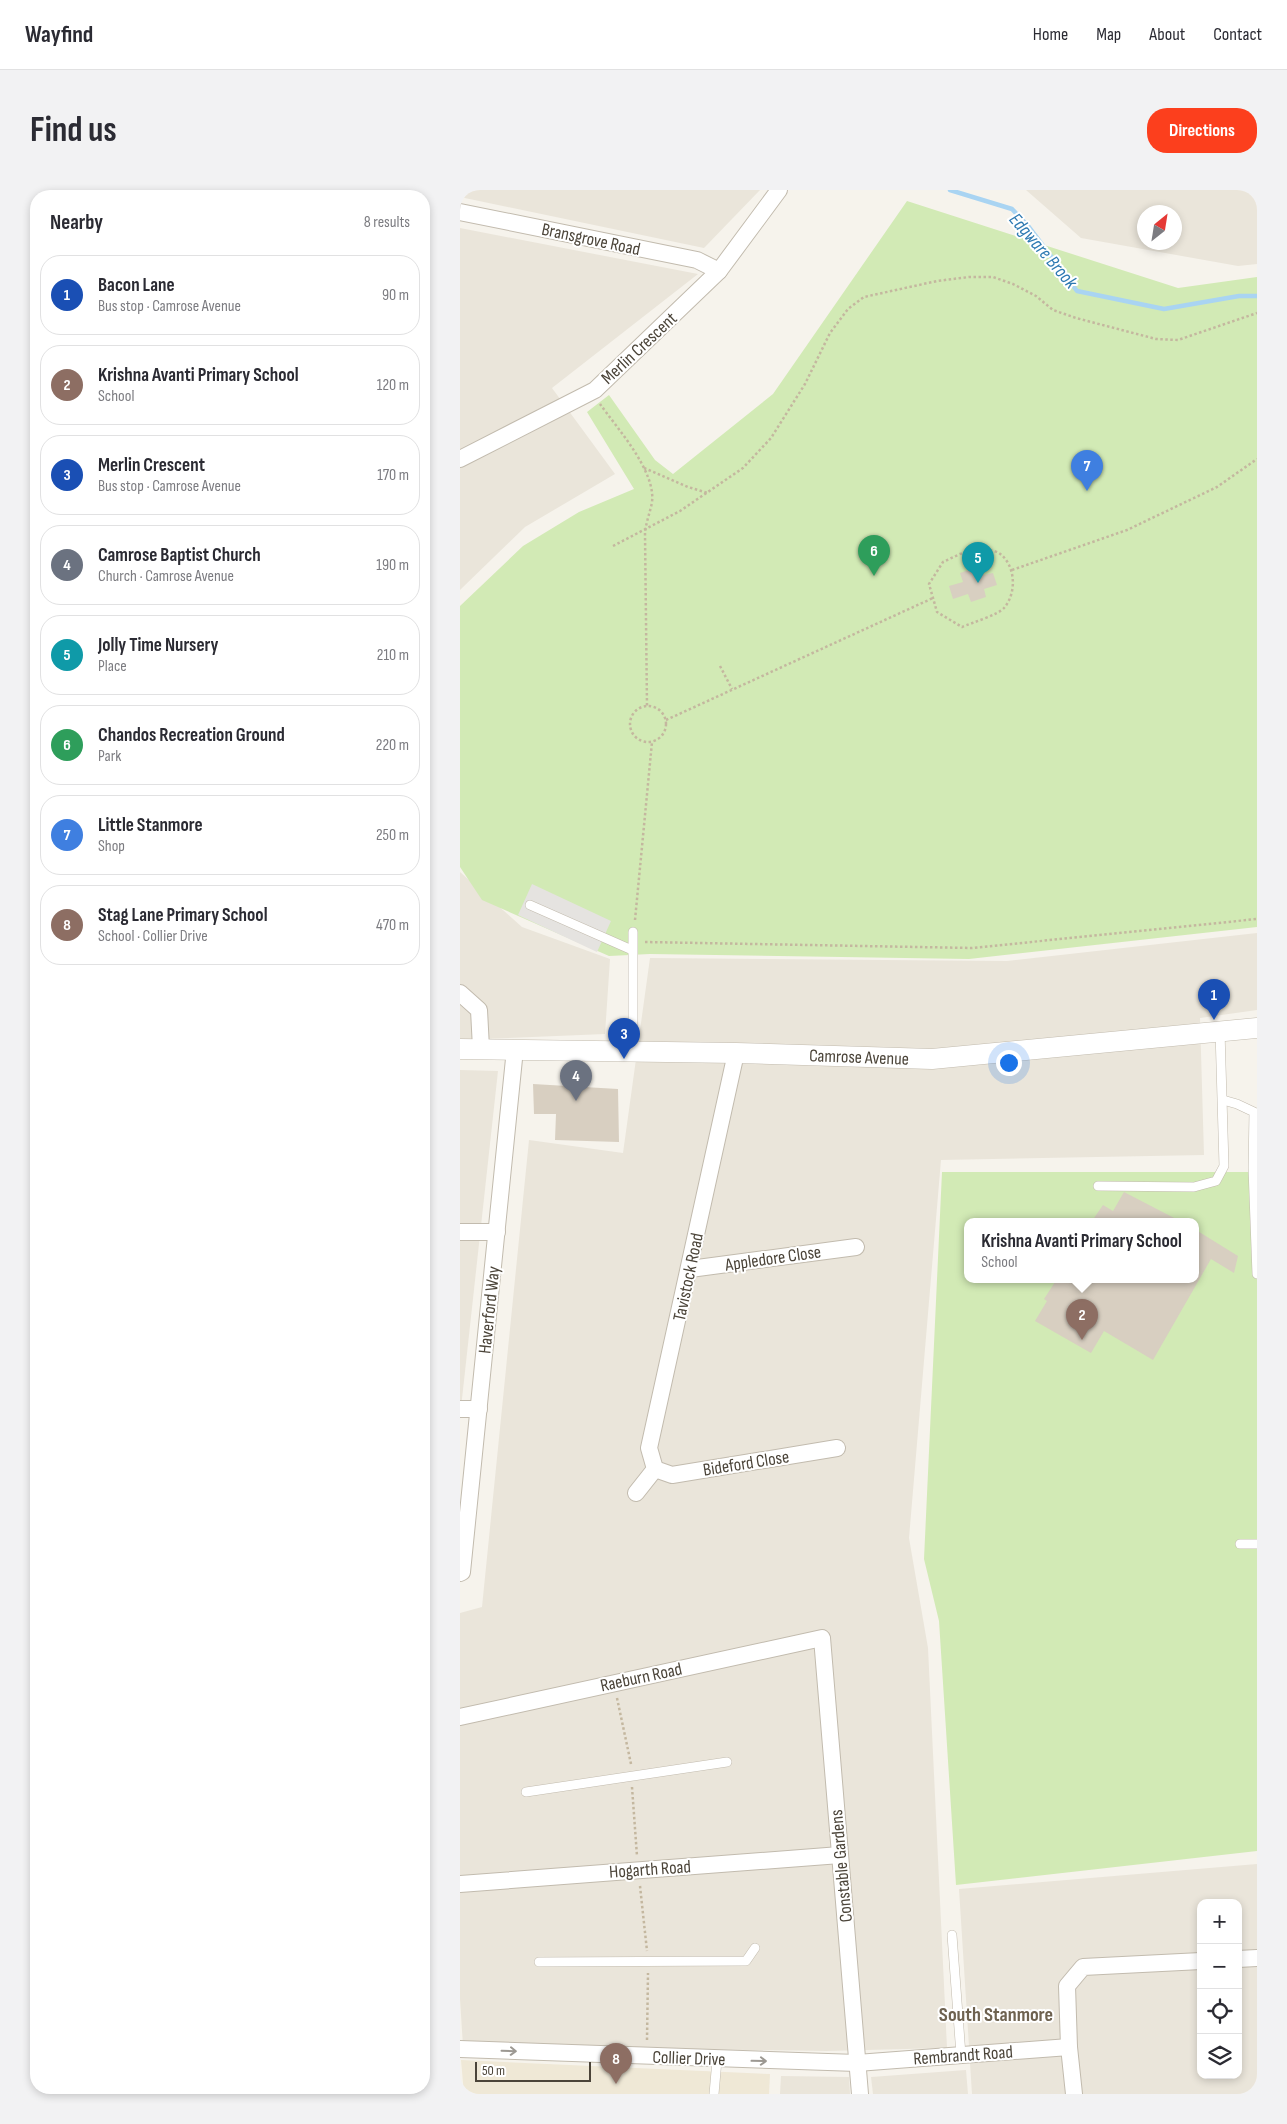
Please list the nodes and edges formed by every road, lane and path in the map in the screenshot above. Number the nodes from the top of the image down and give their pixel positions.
1 (779, 190) edge
2 (460, 212) edge
3 (719, 271) junction
4 (1257, 313) edge
5 (595, 390) junction
6 (1257, 459) edge
7 (460, 460) edge
8 (644, 468) junction
9 (709, 493) junction
10 (646, 527) junction
11 (613, 546) dead end
12 (1012, 570) junction
13 (932, 598) junction
14 (720, 666) dead end
15 (732, 690) junction
16 (647, 706) junction
17 (666, 720) junction
18 (652, 742) junction
19 (530, 905) dead end
20 (1257, 919) edge
21 (633, 932) joint
22 (632, 946) junction
23 (460, 994) edge
24 (1257, 1028) edge
25 (1220, 1030) junction
26 (481, 1048) junction
27 (460, 1049) edge
28 (515, 1049) junction
29 (633, 1051) junction
30 (736, 1053) junction
31 (1223, 1100) junction
32 (1098, 1186) dead end
33 (460, 1232) edge
34 (496, 1232) junction
35 (856, 1247) dead end
36 (690, 1269) junction
37 (1257, 1274) edge
38 (460, 1409) edge
39 (479, 1409) junction
40 (837, 1448) dead end
41 (655, 1469) junction
42 (636, 1494) dead end
43 (1240, 1544) dead end
44 (1257, 1544) edge
45 (461, 1572) edge
46 (822, 1638) joint
47 (460, 1716) edge
48 (726, 1762) dead end
49 (526, 1792) dead end
50 (840, 1855) junction
51 (460, 1884) edge
52 (952, 1935) dead end
53 (755, 1948) dead end
54 (1257, 1958) edge
55 (1242, 1959) edge
56 (1197, 1961) edge
57 (539, 1962) dead end
58 (1069, 2047) junction
59 (460, 2049) edge
60 (961, 2055) junction
61 (717, 2060) junction
62 (857, 2063) junction
63 (714, 2094) edge
64 (860, 2094) edge
65 (1074, 2094) edge

1 - 3 street, Merlin Crescent
2 - 3 street, Bransgrove Road
3 - 5 street, Merlin Crescent
4 - 9 path
5 - 7 street, Merlin Crescent
5 - 8 path
6 - 12 path
8 - 9 path
8 - 10 path
9 - 10 path
10 - 11 path
10 - 16 path
12 - 13 path
12 - 13 path
13 - 15 path
14 - 15 path
15 - 17 path
16 - 17 path
16 - 18 path
17 - 18 path
18 - 21 path
19 - 22 lane
20 - 22 path
21 - 22 lane
22 - 29 lane
23 - 26 street
24 - 25 street, Camrose Avenue
25 - 30 street, Camrose Avenue
25 - 31 lane
26 - 27 street, Camrose Avenue
26 - 28 street, Camrose Avenue
28 - 29 street, Camrose Avenue
28 - 34 street, Haverford Way
29 - 30 street, Camrose Avenue
30 - 36 street, Tavistock Road
31 - 32 lane
31 - 37 lane
33 - 34 street
34 - 39 street, Haverford Way
35 - 36 street, Appledore Close
36 - 41 street, Tavistock Road
38 - 39 street
39 - 45 street, Haverford Way
40 - 41 street, Bideford Close
41 - 42 street
43 - 44 lane
46 - 47 street, Raeburn Road
46 - 50 street, Constable Gardens
48 - 49 lane
50 - 51 street, Hogarth Road
50 - 62 street, Constable Gardens
52 - 60 lane
53 - 57 lane
54 - 55 street
56 - 58 street
58 - 60 street, Rembrandt Road
58 - 65 street
59 -> 61 street, Collier Drive
60 - 62 street, Rembrandt Road
61 -> 62 street, Collier Drive
61 - 63 lane
62 - 64 street, Constable Gardens

